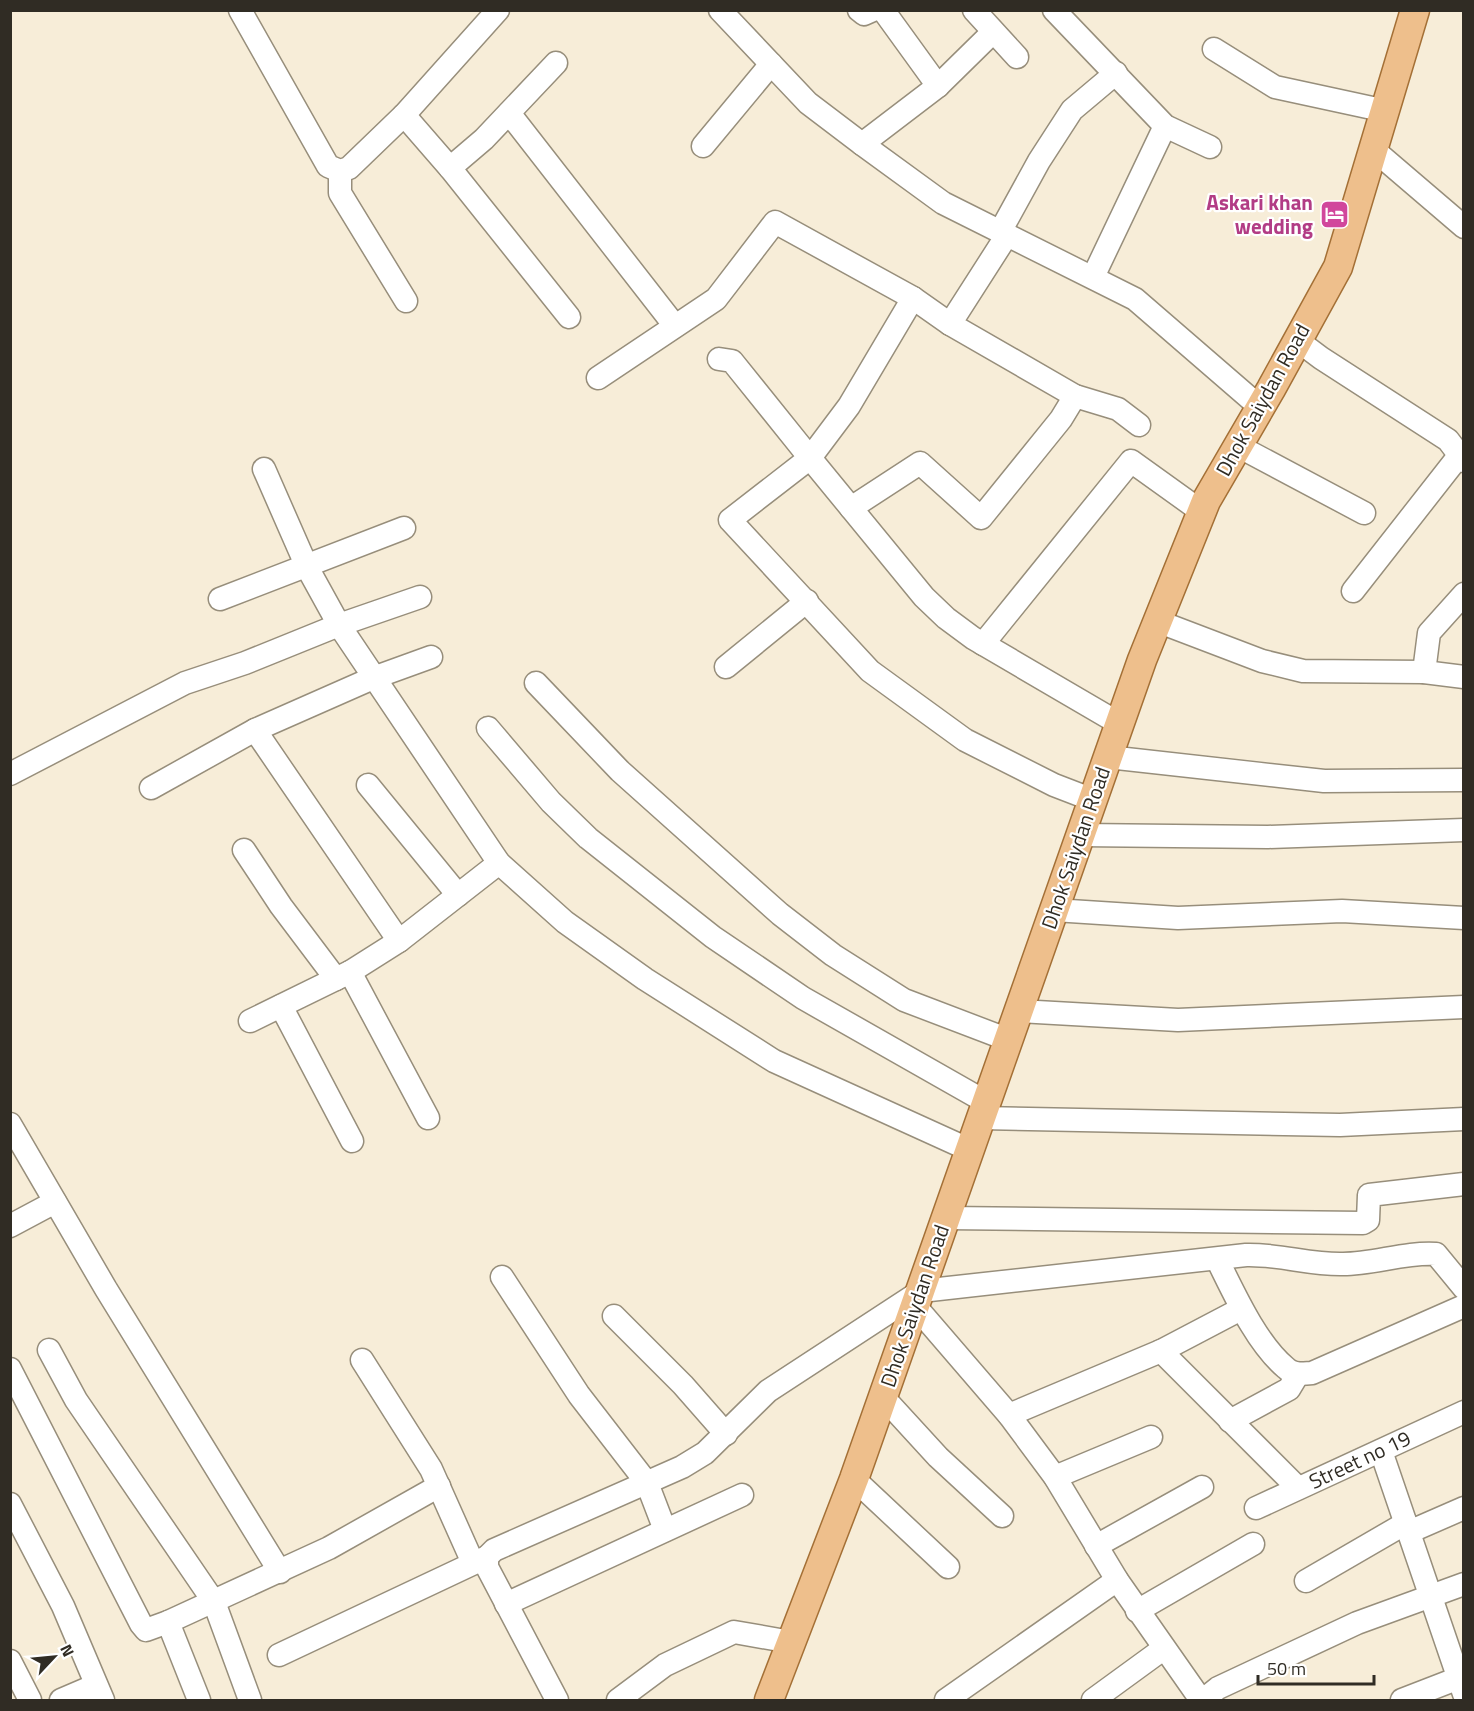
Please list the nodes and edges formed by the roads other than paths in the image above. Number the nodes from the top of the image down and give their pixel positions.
1 (240, 10) edge
2 (498, 10) edge
3 (720, 10) edge
4 (859, 10) edge
5 (873, 10) edge
6 (883, 10) edge
7 (1054, 10) edge
8 (1414, 10) edge
9 (985, 18) edge
10 (1214, 50) dead end
11 (1017, 57) dead end
12 (556, 63) dead end
13 (771, 64) junction
14 (1116, 74) junction
15 (938, 86) junction
16 (1386, 111) junction
17 (509, 113) junction
18 (404, 115) junction
19 (1165, 126) junction
20 (862, 144) junction
21 (704, 146) dead end
22 (1210, 147) dead end
23 (1374, 150) junction
24 (450, 168) junction
25 (340, 171) junction
26 (1464, 227) edge
27 (1004, 233) junction
28 (1093, 277) junction
29 (912, 298) junction
30 (406, 301) dead end
31 (569, 317) dead end
32 (950, 324) junction
33 (675, 326) junction
34 (1297, 340) junction
35 (719, 359) dead end
36 (598, 378) dead end
37 (1075, 396) junction
38 (1261, 408) junction
39 (1139, 425) dead end
40 (1238, 446) junction
41 (1462, 457) edge
42 (810, 458) junction
43 (264, 470) dead end
44 (851, 508) junction
45 (1202, 512) junction
46 (1364, 513) dead end
47 (404, 528) dead end
48 (307, 567) junction
49 (1353, 591) dead end
50 (1464, 594) edge
51 (420, 597) dead end
52 (220, 599) dead end
53 (807, 601) junction
54 (1157, 621) junction
55 (339, 625) junction
56 (983, 644) junction
57 (431, 657) dead end
58 (726, 667) dead end
59 (1424, 672) junction
60 (1464, 677) edge
61 (374, 678) junction
62 (536, 683) dead end
63 (1120, 724) junction
64 (488, 728) dead end
65 (255, 730) junction
66 (1108, 757) junction
67 (10, 774) edge
68 (1464, 780) edge
69 (368, 785) dead end
70 (151, 788) dead end
71 (1093, 800) junction
72 (1464, 830) edge
73 (1080, 835) junction
74 (244, 850) dead end
75 (499, 863) junction
76 (458, 895) junction
77 (1054, 910) junction
78 (1464, 918) edge
79 (399, 941) junction
80 (343, 975) junction
81 (281, 1006) junction
82 (1464, 1007) edge
83 (1019, 1011) junction
84 (250, 1021) dead end
85 (1009, 1040) junction
86 (984, 1110) junction
87 (428, 1118) dead end
88 (1464, 1119) edge
89 (10, 1124) edge
90 (352, 1141) dead end
91 (970, 1150) junction
92 (1464, 1184) edge
93 (56, 1202) junction
94 (946, 1218) junction
95 (10, 1226) edge
96 (1216, 1259) junction
97 (502, 1277) dead end
98 (1464, 1288) edge
99 (918, 1299) junction
100 (1464, 1306) edge
101 (1241, 1309) junction
102 (614, 1316) dead end
103 (49, 1350) dead end
104 (1161, 1351) junction
105 (362, 1360) dead end
106 (10, 1370) edge
107 (1298, 1374) junction
108 (883, 1397) junction
109 (1464, 1412) edge
110 (1009, 1415) junction
111 (1230, 1421) junction
112 (726, 1434) junction
113 (1151, 1437) dead end
114 (1382, 1451) junction
115 (1055, 1477) junction
116 (854, 1479) junction
117 (647, 1483) junction
118 (439, 1486) junction
119 (1202, 1487) dead end
120 (1298, 1488) junction
121 (742, 1495) dead end
122 (10, 1504) edge
123 (1256, 1508) dead end
124 (1464, 1508) edge
125 (1002, 1516) dead end
126 (1407, 1528) junction
127 (665, 1530) junction
128 (1253, 1544) dead end
129 (1096, 1546) junction
130 (480, 1560) junction
131 (948, 1567) dead end
132 (280, 1572) junction
133 (1117, 1580) junction
134 (1306, 1581) dead end
135 (1464, 1584) edge
136 (1431, 1596) junction
137 (214, 1602) junction
138 (506, 1604) junction
139 (1137, 1611) junction
140 (168, 1622) junction
141 (791, 1642) junction
142 (1163, 1649) junction
143 (279, 1654) dead end
144 (10, 1661) edge
145 (1462, 1683) edge
146 (100, 1693) edge
147 (30, 1701) edge
148 (61, 1701) edge
149 (199, 1701) edge
150 (250, 1701) edge
151 (557, 1701) edge
152 (618, 1701) edge
153 (769, 1701) edge
154 (946, 1701) edge
155 (1093, 1701) edge
156 (1202, 1701) edge
157 (1402, 1701) edge

1 - 25 street
2 - 18 street
3 - 13 street
4 - 5 street
6 - 15 street
7 - 14 street
8 - 16 main road, Dhok Saiydan Road
9 - 11 street
9 - 15 street
10 - 16 street
12 - 17 street
13 - 20 street
13 - 21 street
14 - 19 street
14 - 27 street
15 - 20 street
16 - 23 main road, Dhok Saiydan Road
17 - 24 street
17 - 33 street
18 - 24 street
18 - 25 street
19 - 22 street
19 - 28 street
20 - 27 street
23 - 26 street
23 - 34 main road, Dhok Saiydan Road
24 - 31 street
25 - 30 street
27 - 28 street
27 - 32 street
28 - 38 street
29 - 32 street
29 - 33 street
29 - 42 street
32 - 37 street
33 - 36 street
34 - 38 main road, Dhok Saiydan Road
34 - 41 street
35 - 42 street
37 - 39 street
37 - 44 street
38 - 40 main road, Dhok Saiydan Road
40 - 45 main road, Dhok Saiydan Road
40 - 46 street
41 - 49 street
42 - 44 street
42 - 53 street
43 - 48 street
44 - 56 street
45 - 54 main road, Dhok Saiydan Road
45 - 56 street
47 - 48 street
48 - 52 street
48 - 55 street
50 - 59 street
51 - 55 street
53 - 58 street
53 - 71 street
54 - 59 street
54 - 63 main road, Dhok Saiydan Road
55 - 61 street
55 - 67 street
56 - 63 street
57 - 61 street
59 - 60 street
61 - 65 street
61 - 75 street
62 - 85 street
63 - 66 main road, Dhok Saiydan Road
64 - 86 street
65 - 70 street
65 - 79 street
66 - 68 street
66 - 71 main road, Dhok Saiydan Road
69 - 76 street
71 - 73 main road, Dhok Saiydan Road
72 - 73 street
73 - 77 main road, Dhok Saiydan Road
74 - 80 street
75 - 76 street
75 - 91 street
76 - 79 street
77 - 78 street
77 - 83 main road, Dhok Saiydan Road
79 - 80 street
80 - 81 street
80 - 87 street
81 - 84 street
81 - 90 street
82 - 83 street
83 - 85 main road, Dhok Saiydan Road
85 - 86 main road, Dhok Saiydan Road
86 - 88 street
86 - 91 main road, Dhok Saiydan Road
89 - 93 street
91 - 94 main road, Dhok Saiydan Road
92 - 94 street
93 - 95 street
93 - 132 street
94 - 99 main road, Dhok Saiydan Road
96 - 98 street
96 - 99 street
96 - 101 street
97 - 117 street
99 - 108 main road, Dhok Saiydan Road
99 - 110 street
99 - 112 street
100 - 107 street
101 - 104 street
101 - 107 street
102 - 112 street
103 - 137 street
104 - 110 street
104 - 111 street
105 - 118 street
106 - 140 street
107 - 111 street
108 - 116 main road, Dhok Saiydan Road
108 - 125 street
109 - 114 street, Street no 19
110 - 115 street
111 - 120 street
112 - 117 street
113 - 115 street
114 - 120 street, Street no 19
114 - 126 street
115 - 129 street
116 - 131 street
116 - 141 main road, Dhok Saiydan Road
117 - 127 street
117 - 130 street
118 - 130 street
118 - 132 street
119 - 129 street
120 - 123 street, Street no 19
121 - 127 street
122 - 146 street
124 - 126 street
126 - 134 street
126 - 136 street
127 - 138 street
128 - 139 street
129 - 133 street
130 - 138 street
130 - 143 street
132 - 137 street
133 - 139 street
133 - 154 street
135 - 136 street
136 - 145 street
136 - 156 street
137 - 140 street
137 - 150 street
138 - 151 street
139 - 142 street
140 - 149 street
141 - 152 street
141 - 153 main road, Dhok Saiydan Road
142 - 155 street
142 - 156 street
144 - 147 street
145 - 157 street
146 - 148 street

